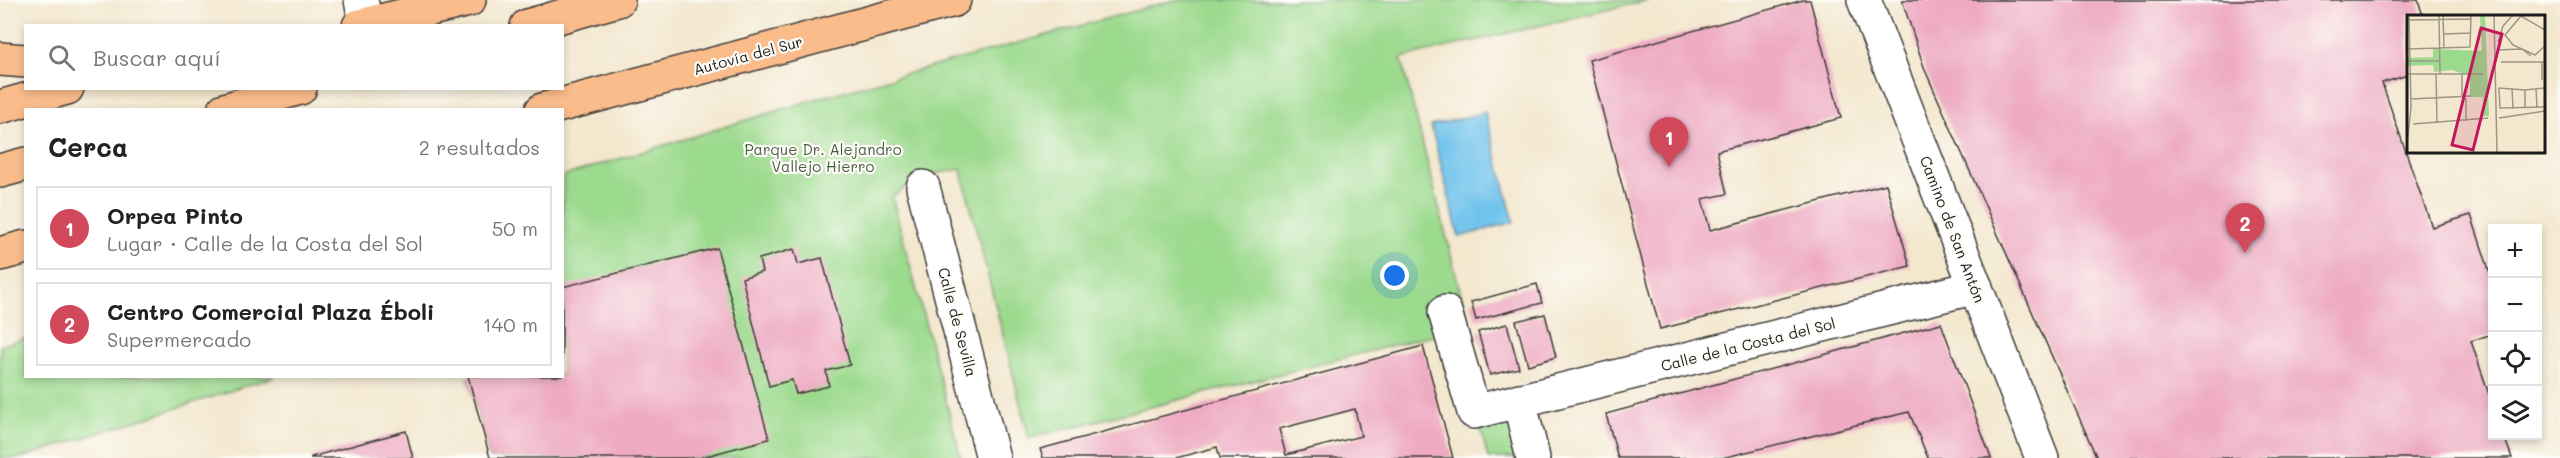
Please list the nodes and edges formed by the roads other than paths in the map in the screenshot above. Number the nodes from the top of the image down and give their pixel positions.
1 (361, 0) edge
2 (469, 0) edge
3 (618, 0) edge
4 (954, 0) edge
5 (1864, 0) edge
6 (366, 24) edge
7 (370, 24) edge
8 (534, 24) edge
9 (0, 59) edge
10 (24, 61) edge
11 (60, 90) edge
12 (293, 90) edge
13 (0, 107) edge
14 (231, 108) edge
15 (549, 108) edge
16 (24, 165) edge
17 (0, 171) edge
18 (923, 187) dead end
19 (1976, 288) junction
20 (1445, 312) dead end
21 (1519, 400) junction
22 (993, 458) edge
23 (1533, 458) edge
24 (2042, 458) edge

1 - 6 street
2 - 7 highway
3 - 8 highway
4 - 15 highway, Autovía del Sur
5 - 19 street, Camino de San Antón
9 - 10 highway
11 - 13 highway
12 - 14 highway
16 - 17 highway
18 - 22 street, Calle de Sevilla
19 - 21 street, Calle de la Costa del Sol
19 - 24 street, Camino de San Antón
20 - 21 street, Calle de la Costa del Sol
21 - 23 street

